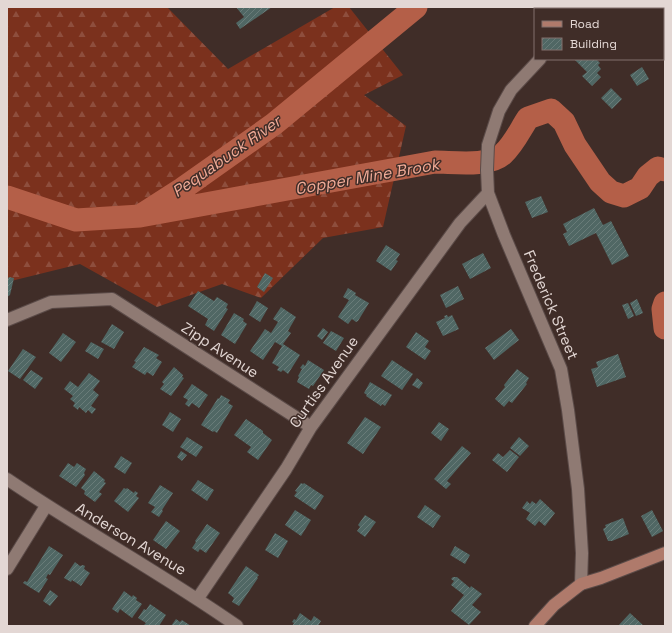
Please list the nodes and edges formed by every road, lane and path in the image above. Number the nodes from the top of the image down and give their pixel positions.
1 (539, 60) edge
2 (488, 193) junction
3 (7, 320) edge
4 (311, 427) junction
5 (7, 479) edge
6 (46, 506) junction
7 (665, 553) edge
8 (7, 569) edge
9 (581, 584) junction
10 (198, 598) junction
11 (237, 626) edge
12 (535, 626) edge

1 - 2 street, Frederick Street
2 - 4 street, Curtiss Avenue
2 - 9 street, Frederick Street
3 - 4 street, Zipp Avenue
4 - 10 street, Curtiss Avenue
5 - 6 street, Anderson Avenue
6 - 8 street
6 - 10 street, Anderson Avenue
7 - 9 main road
9 - 12 main road
10 - 11 street, Anderson Avenue

